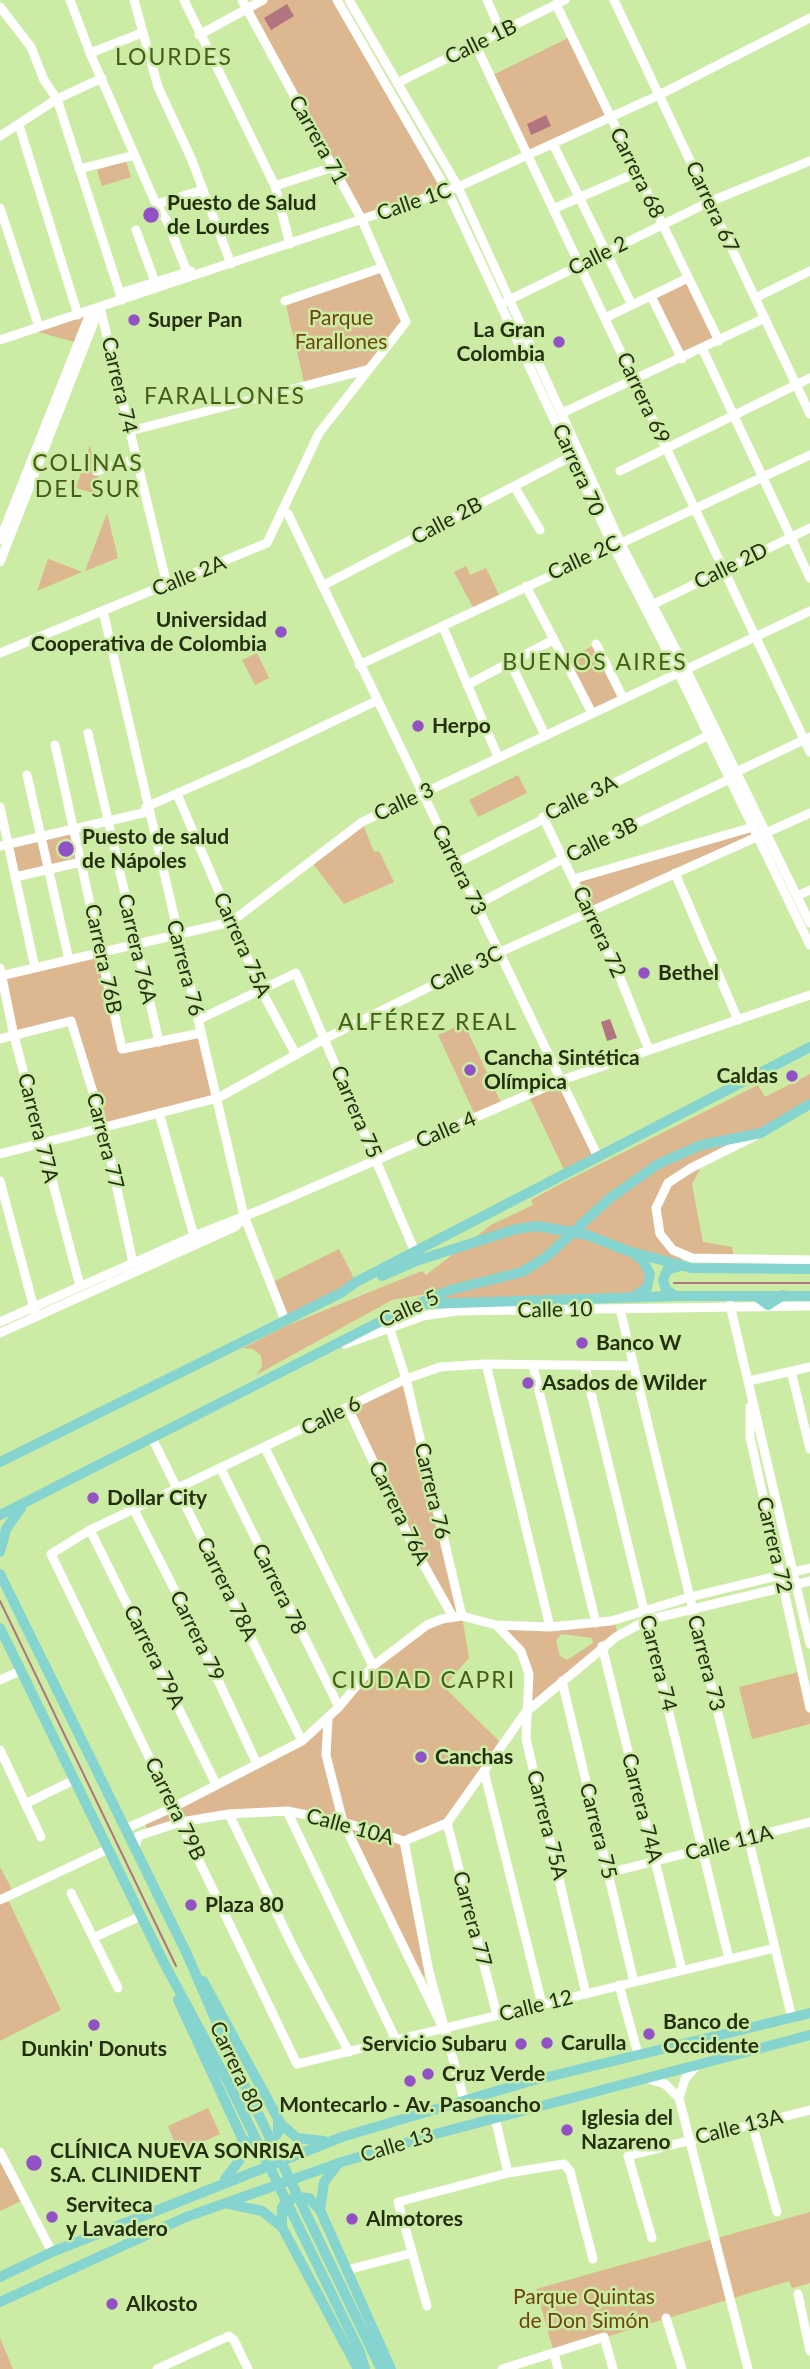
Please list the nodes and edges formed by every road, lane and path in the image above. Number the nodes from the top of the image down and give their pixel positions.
1 (71, 0) edge
2 (134, 0) edge
3 (184, 0) edge
4 (242, 0) edge
5 (263, 0) edge
6 (337, 0) edge
7 (349, 0) edge
8 (487, 0) edge
9 (614, 0) edge
10 (560, 2) edge
11 (0, 7) edge
12 (246, 9) junction
13 (810, 18) edge
14 (501, 32) junction
15 (142, 33) junction
16 (200, 35) junction
17 (475, 44) junction
18 (90, 53) junction
19 (102, 78) junction
20 (397, 83) junction
21 (659, 95) junction
22 (57, 99) junction
23 (610, 118) junction
24 (19, 125) junction
25 (0, 136) edge
26 (553, 144) junction
27 (135, 155) junction
28 (528, 156) junction
29 (810, 161) edge
30 (333, 167) junction
31 (79, 169) junction
32 (636, 173) junction
33 (275, 186) junction
34 (458, 187) junction
35 (203, 190) junction
36 (445, 195) junction
37 (579, 198) junction
38 (709, 202) junction
39 (157, 204) junction
40 (0, 208) edge
41 (553, 209) junction
42 (362, 220) junction
43 (662, 225) junction
44 (136, 230) dead end
45 (290, 244) junction
46 (605, 252) junction
47 (230, 261) junction
48 (580, 265) junction
49 (381, 268) junction
50 (810, 271) edge
51 (187, 272) junction
52 (688, 278) junction
53 (155, 282) junction
54 (652, 296) junction
55 (121, 297) junction
56 (755, 298) junction
57 (285, 301) dead end
58 (506, 301) junction
59 (632, 305) junction
60 (95, 309) junction
61 (78, 315) junction
62 (605, 318) junction
63 (765, 318) junction
64 (406, 322) joint
65 (39, 327) junction
66 (0, 340) edge
67 (719, 341) junction
68 (703, 350) junction
69 (682, 359) junction
70 (366, 370) junction
71 (810, 378) edge
72 (635, 381) junction
73 (796, 384) junction
74 (562, 413) junction
75 (810, 414) edge
76 (734, 417) junction
77 (130, 431) junction
78 (667, 449) junction
79 (810, 455) edge
80 (572, 456) junction
81 (136, 459) junction
82 (96, 471) dead end
83 (620, 471) dead end
84 (762, 477) junction
85 (513, 486) junction
86 (694, 507) junction
87 (282, 510) junction
88 (810, 528) edge
89 (540, 530) dead end
90 (791, 537) junction
91 (0, 540) edge
92 (616, 543) junction
93 (0, 562) edge
94 (724, 570) junction
95 (810, 578) edge
96 (167, 585) junction
97 (323, 586) junction
98 (526, 586) junction
99 (653, 605) junction
100 (103, 611) junction
101 (810, 611) edge
102 (443, 627) junction
103 (755, 636) junction
104 (553, 640) junction
105 (596, 644) dead end
106 (0, 653) edge
107 (510, 662) junction
108 (359, 665) junction
109 (682, 670) junction
110 (467, 685) junction
111 (623, 698) junction
112 (376, 701) junction
113 (592, 713) junction
114 (89, 733) dead end
115 (545, 735) junction
116 (709, 735) junction
117 (807, 738) edge
118 (55, 745) dead end
119 (810, 752) edge
120 (498, 757) junction
121 (27, 775) dead end
122 (733, 775) junction
123 (177, 794) junction
124 (422, 794) junction
125 (0, 807) edge
126 (147, 809) junction
127 (810, 813) edge
128 (543, 817) junction
129 (107, 822) junction
130 (753, 827) junction
131 (74, 830) junction
132 (762, 835) junction
133 (41, 837) junction
134 (4, 845) edge
135 (564, 858) junction
136 (81, 862) junction
137 (455, 864) junction
138 (48, 869) junction
139 (675, 873) junction
140 (15, 877) junction
141 (574, 879) junction
142 (810, 890) edge
143 (797, 896) junction
144 (476, 905) junction
145 (589, 910) junction
146 (231, 922) junction
147 (810, 923) edge
148 (178, 937) junction
149 (136, 945) junction
150 (810, 945) edge
151 (102, 952) junction
152 (498, 953) junction
153 (69, 960) junction
154 (35, 968) junction
155 (1, 973) edge
156 (261, 990) junction
157 (810, 995) edge
158 (198, 1020) junction
159 (738, 1020) junction
160 (201, 1033) junction
161 (14, 1036) junction
162 (0, 1039) edge
163 (324, 1039) junction
164 (159, 1042) junction
165 (810, 1047) edge
166 (649, 1050) junction
167 (296, 1055) junction
168 (562, 1080) junction
169 (218, 1098) junction
170 (810, 1104) edge
171 (159, 1113) junction
172 (104, 1128) junction
173 (761, 1133) junction
174 (41, 1143) junction
175 (0, 1154) edge
176 (598, 1157) junction
177 (376, 1160) junction
178 (0, 1181) edge
179 (244, 1216) junction
180 (194, 1236) junction
181 (628, 1251) junction
182 (415, 1252) junction
183 (133, 1263) junction
184 (706, 1264) junction
185 (809, 1264) edge
186 (680, 1266) junction
187 (80, 1286) junction
188 (341, 1293) junction
189 (676, 1296) junction
190 (757, 1296) junction
191 (783, 1296) junction
192 (810, 1296) edge
193 (620, 1304) junction
194 (730, 1305) junction
195 (768, 1305) junction
196 (413, 1306) junction
197 (810, 1306) edge
198 (35, 1312) junction
199 (285, 1320) junction
200 (0, 1322) edge
201 (389, 1326) junction
202 (0, 1333) edge
203 (309, 1359) junction
204 (486, 1364) junction
205 (533, 1366) junction
206 (634, 1366) junction
207 (810, 1367) edge
208 (585, 1368) junction
209 (791, 1371) junction
210 (406, 1379) junction
211 (749, 1381) junction
212 (348, 1408) junction
213 (152, 1438) junction
214 (265, 1448) junction
215 (810, 1449) edge
216 (0, 1462) edge
217 (221, 1469) junction
218 (178, 1489) junction
219 (26, 1502) junction
220 (134, 1510) junction
221 (0, 1515) edge
222 (90, 1530) junction
223 (0, 1552) edge
224 (51, 1555) joint
225 (810, 1568) edge
226 (794, 1572) junction
227 (0, 1574) edge
228 (781, 1575) junction
229 (810, 1581) edge
230 (454, 1583) junction
231 (797, 1584) junction
232 (784, 1587) junction
233 (438, 1589) junction
234 (690, 1597) junction
235 (693, 1608) junction
236 (646, 1615) junction
237 (458, 1616) junction
238 (611, 1621) junction
239 (596, 1623) junction
240 (496, 1625) junction
241 (550, 1627) junction
242 (0, 1628) edge
243 (616, 1637) junction
244 (810, 1644) edge
245 (602, 1646) junction
246 (373, 1666) junction
247 (20, 1671) junction
248 (0, 1680) edge
249 (562, 1681) junction
250 (339, 1707) junction
251 (810, 1708) edge
252 (525, 1713) junction
253 (328, 1719) junction
254 (302, 1741) junction
255 (0, 1750) edge
256 (257, 1764) junction
257 (484, 1771) junction
258 (74, 1780) junction
259 (216, 1784) junction
260 (25, 1804) junction
261 (174, 1807) junction
262 (287, 1811) junction
263 (229, 1814) junction
264 (181, 1822) junction
265 (342, 1822) junction
266 (810, 1822) edge
267 (447, 1823) junction
268 (125, 1829) junction
269 (41, 1837) dead end
270 (749, 1838) junction
271 (404, 1841) junction
272 (107, 1849) junction
273 (135, 1849) junction
274 (703, 1850) junction
275 (655, 1861) junction
276 (608, 1873) junction
277 (71, 1893) dead end
278 (0, 1900) edge
279 (141, 1916) junction
280 (95, 1937) junction
281 (775, 1948) junction
282 (186, 1952) junction
283 (729, 1959) junction
284 (163, 1961) junction
285 (682, 1970) junction
286 (634, 1982) junction
287 (619, 1985) junction
288 (118, 1988) dead end
289 (586, 1994) junction
290 (542, 2004) junction
291 (810, 2013) edge
292 (497, 2015) junction
293 (792, 2018) junction
294 (443, 2028) junction
295 (810, 2035) edge
296 (396, 2040) junction
297 (349, 2052) junction
298 (638, 2054) junction
299 (700, 2063) junction
300 (297, 2064) joint
301 (641, 2078) junction
302 (679, 2098) junction
303 (464, 2099) junction
304 (810, 2110) edge
305 (495, 2118) junction
306 (278, 2120) junction
307 (752, 2123) junction
308 (342, 2137) junction
309 (242, 2138) junction
310 (689, 2139) junction
311 (0, 2152) edge
312 (342, 2162) junction
313 (508, 2173) junction
314 (217, 2185) junction
315 (220, 2206) junction
316 (320, 2210) junction
317 (777, 2212) dead end
318 (282, 2227) junction
319 (652, 2238) dead end
320 (52, 2252) junction
321 (412, 2253) junction
322 (593, 2259) dead end
323 (347, 2270) junction
324 (0, 2277) edge
325 (798, 2294) dead end
326 (0, 2302) edge
327 (427, 2306) dead end
328 (666, 2318) dead end
329 (365, 2350) junction
330 (810, 2351) edge
331 (554, 2353) junction
332 (157, 2369) edge
333 (248, 2369) edge
334 (358, 2369) edge
335 (365, 2369) edge
336 (381, 2369) edge
337 (391, 2369) edge
338 (502, 2369) edge
339 (558, 2369) edge
340 (613, 2369) edge
341 (682, 2369) edge
342 (748, 2369) edge

1 - 18 street
2 - 15 street
3 - 16 street
4 - 12 street, Carrera 71
5 - 12 street
6 - 36 street, Carrera 70
7 - 20 street, Carrera 70
8 - 14 street
9 - 21 street, Carrera 67
10 - 14 street, Calle 1B
10 - 23 street, Carrera 68
11 - 22 street
12 - 16 street
12 - 30 street, Carrera 71
13 - 21 street, Calle 1C
14 - 17 street, Calle 1B
15 - 18 street
15 - 35 street
16 - 33 street
17 - 20 street, Calle 1B
17 - 28 street, Carrera 69
18 - 19 street
19 - 22 street
19 - 27 street
20 - 34 street, Carrera 70
21 - 23 street, Calle 1C
21 - 38 street, Carrera 67
22 - 24 street
22 - 31 street
23 - 26 street, Calle 1C
23 - 32 street, Carrera 68
24 - 25 street
24 - 61 street, Carrera 74
26 - 28 street, Calle 1C
26 - 37 street
27 - 31 street
27 - 39 street
28 - 34 street, Calle 1C
28 - 41 street, Carrera 69
29 - 38 street, Calle 2
30 - 33 street
30 - 42 street, Carrera 71
31 - 55 street
32 - 37 street
32 - 43 street, Carrera 68
33 - 45 street
34 - 36 street, Calle 1C
34 - 58 street, Carrera 70
35 - 39 street
35 - 47 street
36 - 42 street, Calle 1C
36 - 58 street, Carrera 70
37 - 41 street
37 - 46 street
38 - 43 street, Calle 2
38 - 56 street, Carrera 67
39 - 51 street
40 - 65 street
41 - 48 street, Carrera 69
42 - 45 street, Calle 1C
42 - 49 street, Carrera 71
43 - 46 street, Calle 2
43 - 52 street, Carrera 68
44 - 53 street
45 - 47 street, Calle 1C
46 - 48 street, Calle 2
46 - 59 street
47 - 51 street
47 - 55 street, Calle 1C
48 - 58 street, Calle 2
48 - 62 street, Carrera 69
49 - 57 street
49 - 64 street, Carrera 71
50 - 56 street
51 - 53 street
52 - 54 street
52 - 67 street, Carrera 68
53 - 55 street
54 - 59 street
54 - 69 street
55 - 60 street, Calle 1C
56 - 63 street, Carrera 67
58 - 74 street, Carrera 70
58 - 80 street, Carrera 70
59 - 62 street
60 - 61 street, Calle 1C
60 - 77 street, Carrera 74
60 - 91 street
60 - 93 street
61 - 65 street, Calle 1C
62 - 72 street, Carrera 69
63 - 67 street
63 - 73 street, Carrera 67
64 - 70 street, Calle 2A
65 - 66 street, Calle 1C
67 - 68 street
68 - 69 street
68 - 76 street
69 - 72 street
70 - 77 street
70 - 87 street, Calle 2A
71 - 73 street
72 - 74 street
72 - 78 street, Carrera 69
73 - 75 street, Carrera 67
73 - 76 street
74 - 92 street, Carrera 70
76 - 78 street
76 - 84 street
77 - 81 street, Carrera 74
78 - 83 street
78 - 86 street, Carrera 69
79 - 84 street, Calle 2C
80 - 85 street, Calle 2B
80 - 92 street, Carrera 70
81 - 82 street
81 - 96 street, Carrera 74
84 - 86 street, Calle 2C
84 - 90 street
85 - 89 street
85 - 97 street, Calle 2B
86 - 92 street, Calle 2C
86 - 94 street, Carrera 69
87 - 96 street, Calle 2A
87 - 97 street, Carrera 73
88 - 90 street, Calle 2D
90 - 94 street, Calle 2D
90 - 95 street
92 - 98 street, Calle 2C
92 - 99 street, Carrera 70
92 - 109 street, Carrera 70
94 - 99 street, Calle 2D
94 - 103 street, Carrera 69
96 - 100 street, Calle 2A
97 - 108 street, Carrera 73
98 - 102 street, Calle 2C
98 - 104 street
99 - 109 street, Carrera 70
100 - 106 street, Calle 2A
100 - 126 street, Carrera 76
101 - 103 street, Calle 3
102 - 108 street, Calle 2C
102 - 110 street
103 - 109 street, Calle 3
103 - 117 street, Carrera 69
104 - 107 street
104 - 113 street
105 - 111 street
107 - 110 street
107 - 115 street
108 - 112 street, Carrera 73
109 - 111 street, Calle 3
109 - 116 street, Carrera 70
109 - 122 street, Carrera 70
110 - 120 street
111 - 113 street, Calle 3
112 - 123 street
112 - 124 street, Carrera 73
113 - 115 street, Calle 3
114 - 129 street, Carrera 76A
115 - 120 street, Calle 3
116 - 122 street, Carrera 70
116 - 128 street, Calle 3A
117 - 119 street, Carrera 69
117 - 122 street, Calle 3B
118 - 131 street, Carrera 76B
120 - 124 street, Calle 3
121 - 133 street
122 - 130 street, Carrera 70
122 - 132 street, Carrera 70
122 - 135 street, Calle 3B
123 - 126 street
123 - 146 street, Carrera 75A
124 - 137 street, Carrera 73
124 - 146 street, Calle 3
125 - 134 street
126 - 129 street
126 - 148 street, Carrera 76
127 - 132 street, Calle 3C
128 - 135 street, Carrera 72
128 - 137 street, Calle 3A
129 - 131 street
129 - 149 street, Carrera 76A
130 - 132 street, Carrera 70
130 - 141 street
131 - 133 street
131 - 136 street, Carrera 76B
132 - 139 street, Calle 3C
132 - 143 street, Carrera 70
132 - 150 street, Carrera 70
133 - 134 street
133 - 138 street
134 - 140 street
135 - 141 street, Carrera 72
135 - 144 street, Calle 3B
136 - 138 street
136 - 151 street, Carrera 76B
137 - 144 street, Carrera 73
138 - 140 street
138 - 153 street
139 - 145 street, Calle 3C
139 - 159 street
140 - 154 street
141 - 145 street, Carrera 72
142 - 143 street
143 - 147 street, Carrera 70
144 - 152 street, Carrera 73
145 - 152 street, Calle 3C
145 - 166 street, Carrera 72
146 - 148 street, Calle 3
146 - 156 street, Carrera 75A
148 - 149 street, Calle 3
148 - 158 street, Carrera 76
149 - 151 street, Calle 3
149 - 164 street, Carrera 76A
151 - 153 street, Calle 3
151 - 164 street, Carrera 76B
152 - 163 street, Calle 3C
152 - 168 street, Carrera 73
153 - 154 street, Calle 3
154 - 155 street, Calle 3
155 - 161 street, Carrera 77A
156 - 158 street
156 - 163 street, Carrera 75
156 - 167 street, Carrera 75A
157 - 159 street, Calle 4
158 - 160 street, Carrera 76
159 - 166 street, Calle 4
160 - 164 street
160 - 169 street, Carrera 76
161 - 162 street
161 - 172 street, Carrera 77
161 - 174 street, Carrera 77A
163 - 167 street, Calle 3C
163 - 177 street, Carrera 75
165 - 176 main road
166 - 168 street, Calle 4
167 - 169 street, Calle 3C
168 - 176 street, Carrera 73
168 - 177 street, Calle 4
169 - 171 street, Calle 3C
169 - 179 street, Carrera 76
170 - 173 main road, Calle 5
171 - 172 street, Calle 3C
171 - 180 street
172 - 174 street, Calle 3C
172 - 183 street, Carrera 77
173 - 184 street
173 - 196 main road, Calle 5
174 - 175 street, Calle 3C
174 - 187 street, Carrera 77A
176 - 182 main road
177 - 179 street, Calle 4
177 - 182 street, Carrera 75
178 - 198 street
179 - 180 street, Calle 4
179 - 198 street, Calle 4
179 - 199 street, Carrera 76
180 - 183 street, Calle 4
181 - 186 main road
181 - 188 main road
181 - 193 main road
182 - 188 main road
183 - 187 street, Calle 4
184 - 185 street
184 - 185 main road
184 - 186 main road
186 - 189 main road
187 - 198 street, Calle 4
188 - 199 main road
189 - 190 main road, Calle 10
189 - 193 main road, Calle 10
190 - 191 main road, Calle 10
190 - 195 main road
191 - 192 main road, Calle 10
191 - 195 main road
193 - 194 street, Calle 10
193 - 196 main road, Calle 10
193 - 201 street, Calle 10
193 - 206 street, Carrera 73
194 - 195 street, Calle 10
194 - 211 street, Carrera 72
195 - 197 street, Calle 10
196 - 203 main road, Calle 5
198 - 200 street, Calle 4
198 - 202 street, Calle 4
199 - 216 main road
201 - 203 street, Calle 10
201 - 210 street, Carrera 76
203 - 213 main road, Calle 5
204 - 205 street, Calle 6
204 - 210 street, Calle 6
204 - 241 street
205 - 208 street, Calle 6
205 - 239 street
206 - 208 street, Calle 6
206 - 234 street, Carrera 73
207 - 209 street
208 - 236 street, Carrera 74
209 - 211 street
209 - 215 street
210 - 212 street, Calle 6
210 - 230 street, Carrera 76
211 - 226 street, Carrera 72
211 - 228 street, Carrera 72
212 - 214 street, Calle 6
212 - 233 street, Carrera 76A
213 - 218 street, Carrera 78A
213 - 219 main road, Calle 5
214 - 217 street, Calle 6
214 - 246 street
217 - 218 street, Calle 6
217 - 250 street, Carrera 78
218 - 220 street, Calle 6
218 - 254 street, Carrera 78A
219 - 221 main road, Calle 5
219 - 223 main road
220 - 222 street, Calle 6
220 - 256 street, Carrera 79
222 - 224 street, Calle 6
222 - 259 street, Carrera 79A
224 - 261 street, Carrera 79B
225 - 226 street
226 - 228 street
226 - 231 street, Carrera 72
227 - 268 main road, Carrera 80
228 - 232 street, Carrera 72
228 - 234 street
229 - 231 street
230 - 233 street
230 - 237 street, Carrera 76
231 - 232 street
231 - 244 street, Carrera 72
232 - 235 street
232 - 251 street, Carrera 72
233 - 237 street, Carrera 76A
234 - 235 street, Carrera 73
234 - 236 street
235 - 236 street
235 - 270 street, Carrera 73
236 - 238 street
236 - 243 street
236 - 274 street, Carrera 74
237 - 240 street
237 - 246 street
238 - 239 street
238 - 243 street
239 - 241 street
240 - 241 street
240 - 252 street, Carrera 75A
242 - 247 main road, Carrera 80
243 - 245 street
245 - 249 street
245 - 275 street, Carrera 74A
246 - 250 street
247 - 248 street
247 - 258 main road, Carrera 80
249 - 252 street
249 - 276 street, Carrera 75
250 - 253 street
252 - 257 street
252 - 289 street, Carrera 75A
253 - 254 street
253 - 265 street
254 - 256 street
255 - 260 street
256 - 259 street
257 - 267 street
257 - 290 street
258 - 260 street
258 - 272 main road, Carrera 80
259 - 261 street
260 - 269 street
261 - 264 street, Carrera 79B
261 - 268 street
262 - 263 street, Calle 10A
262 - 265 street, Calle 10A
262 - 296 street
263 - 264 street, Calle 10A
263 - 297 street
264 - 273 street, Calle 10A
264 - 300 street, Carrera 79B
265 - 271 street, Calle 10A
265 - 294 street
266 - 270 street, Calle 11A
267 - 271 street, Calle 10A
267 - 292 street, Carrera 77
268 - 273 main road, Carrera 80
270 - 274 street, Calle 11A
270 - 281 street, Carrera 73
271 - 294 street
272 - 278 street
272 - 279 main road, Carrera 80
273 - 282 main road, Carrera 80
274 - 275 street, Calle 11A
274 - 283 street, Carrera 74
275 - 276 street, Calle 11A
275 - 285 street, Carrera 74A
276 - 286 street, Carrera 75
277 - 280 street
279 - 280 street
279 - 284 main road, Carrera 80
280 - 288 street
281 - 283 street, Calle 12
281 - 293 street, Carrera 73
282 - 306 main road, Carrera 80
282 - 329 main road, Carrera 80
283 - 285 street, Calle 12
284 - 309 main road, Carrera 80
284 - 329 main road, Carrera 80
285 - 286 street, Calle 12
286 - 287 street, Calle 12
287 - 289 street, Calle 12
287 - 298 street
289 - 290 street, Calle 12
290 - 292 street, Calle 12
291 - 293 main road, Calle 13
292 - 294 street, Calle 12
293 - 298 main road, Calle 13
294 - 296 street, Calle 12
294 - 303 street
295 - 299 main road, Calle 13
296 - 297 street, Calle 12
297 - 300 street, Calle 12
298 - 303 main road, Calle 13
299 - 301 main road, Calle 13
299 - 302 street
301 - 302 street
301 - 305 main road, Calle 13
302 - 310 street
303 - 308 main road, Calle 13
304 - 307 street, Calle 13A
305 - 312 main road, Calle 13
305 - 313 street
306 - 308 main road
306 - 309 main road
307 - 310 street, Calle 13A
307 - 317 street
308 - 314 main road, Calle 13
309 - 314 main road
310 - 319 street, Calle 13A
310 - 342 street
311 - 320 street
312 - 315 main road, Calle 13
312 - 316 main road
313 - 321 street
313 - 322 street
314 - 320 main road, Calle 13
315 - 318 main road
315 - 326 main road, Calle 13
316 - 318 main road
316 - 323 main road
318 - 334 main road
320 - 324 main road, Calle 13
321 - 323 street
321 - 327 street
323 - 337 main road
325 - 330 street
328 - 341 street
329 - 335 main road, Carrera 80
329 - 336 main road, Carrera 80
331 - 338 street
331 - 339 street
331 - 340 street
332 - 333 street

